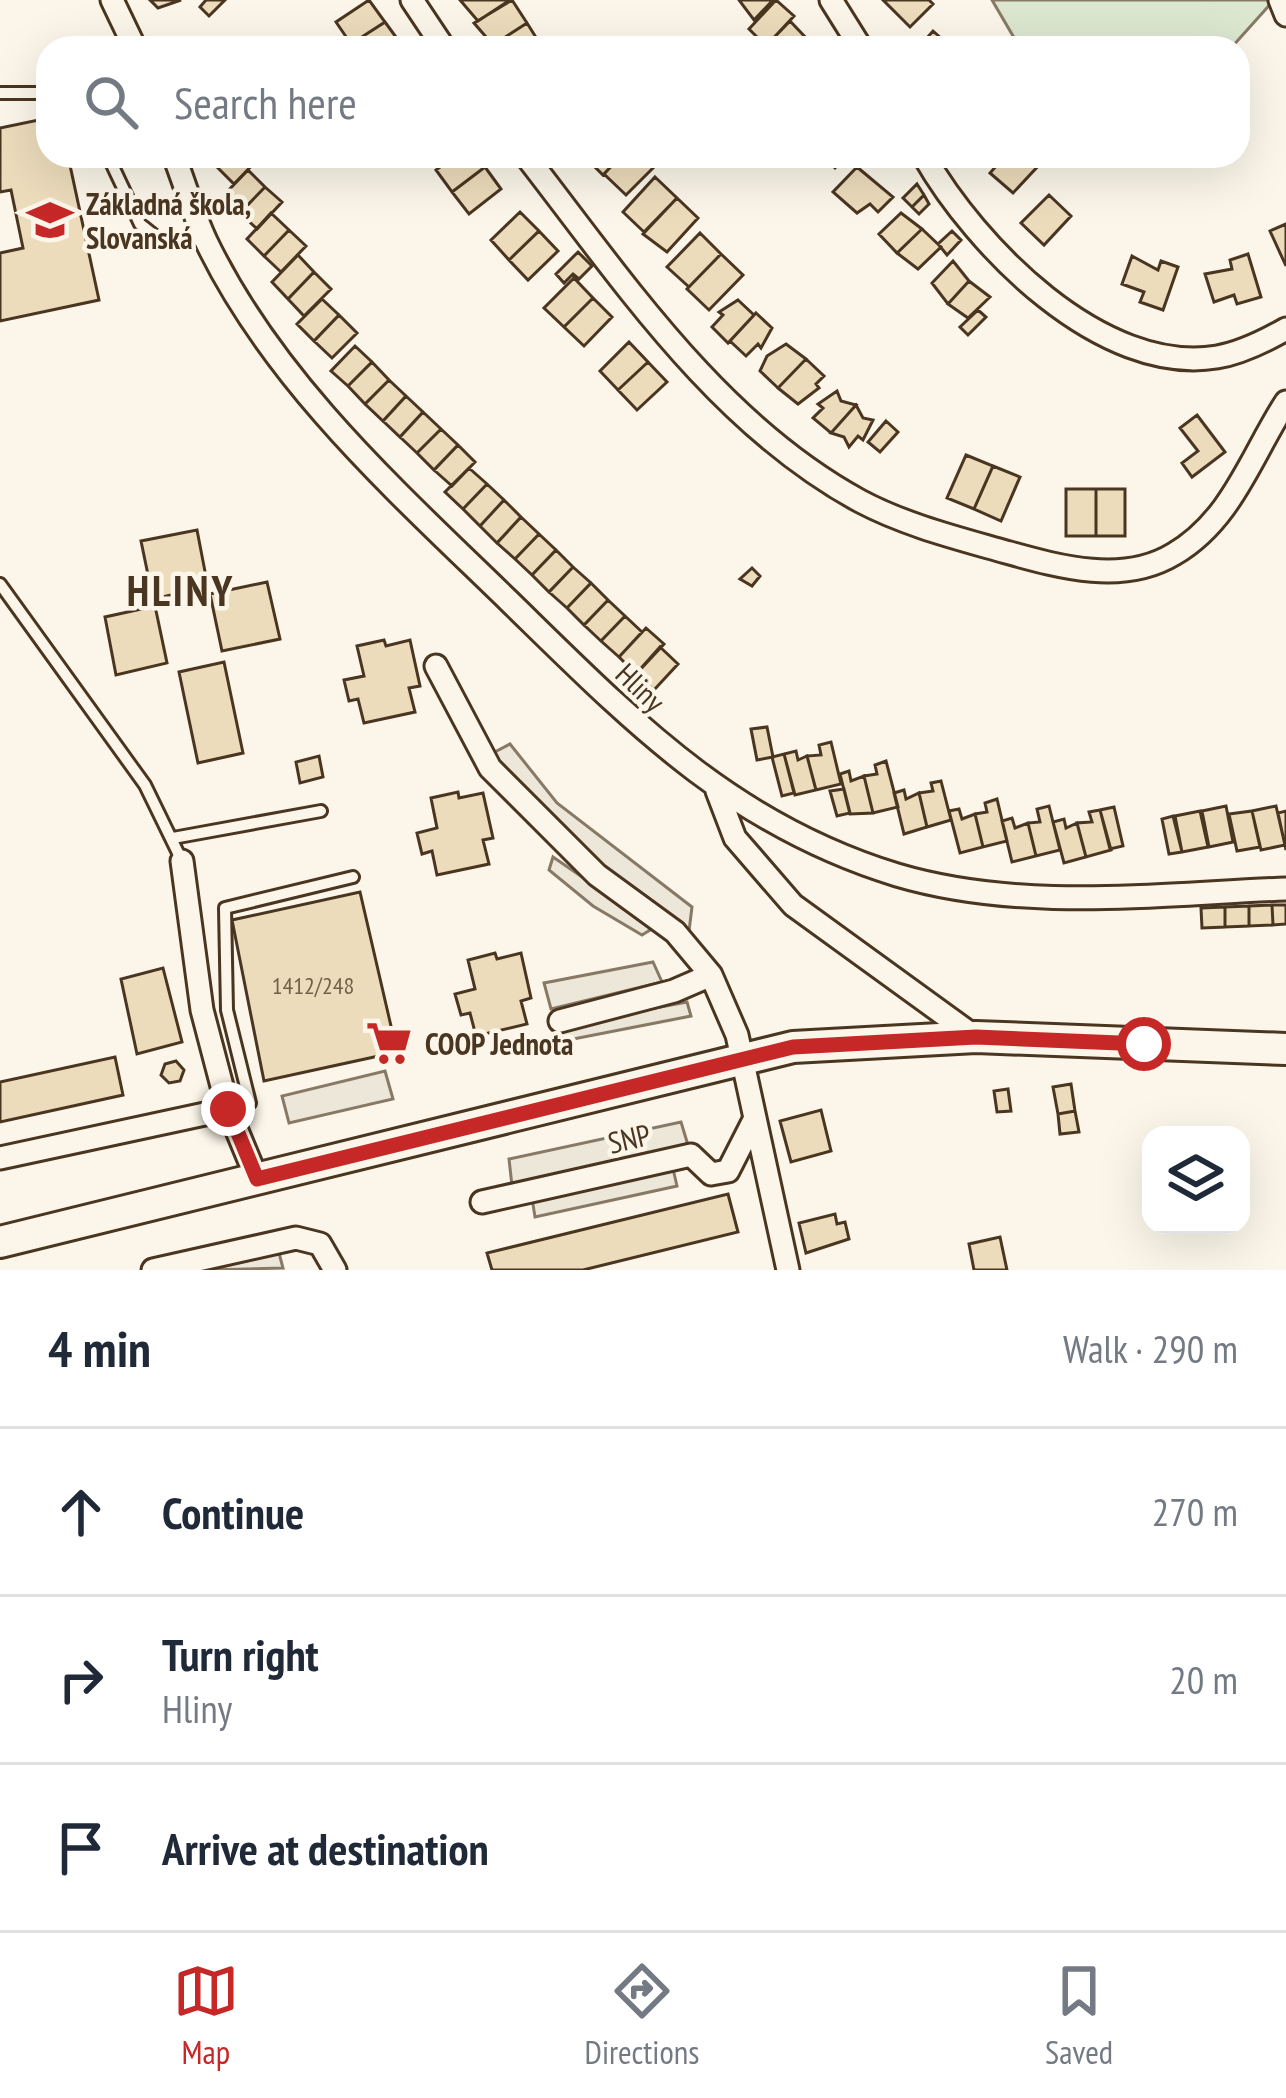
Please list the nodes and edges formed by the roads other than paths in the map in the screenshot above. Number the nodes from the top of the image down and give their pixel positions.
1 (112, 0) edge
2 (412, 0) edge
3 (830, 0) edge
4 (1280, 0) edge
5 (1286, 15) edge
6 (129, 36) edge
7 (436, 36) edge
8 (853, 36) edge
9 (0, 93) edge
10 (36, 93) edge
11 (114, 168) edge
12 (178, 168) edge
13 (536, 168) edge
14 (932, 168) edge
15 (204, 238) junction
16 (1286, 329) edge
17 (1286, 402) edge
18 (0, 584) edge
19 (436, 666) dead end
20 (717, 791) junction
21 (322, 811) dead end
22 (173, 838) junction
23 (182, 862) joint
24 (352, 877) dead end
25 (1286, 889) edge
26 (711, 975) junction
27 (560, 1021) dead end
28 (976, 1037) junction
29 (1286, 1049) edge
30 (743, 1056) junction
31 (239, 1106) junction
32 (753, 1122) junction
33 (0, 1158) edge
34 (257, 1179) junction
35 (482, 1202) dead end
36 (0, 1242) edge
37 (153, 1270) edge
38 (334, 1270) edge
39 (788, 1270) edge

1 - 6 street
2 - 7 street
3 - 8 street
4 - 5 street
9 - 10 lane
11 - 15 lane
12 - 15 street, Hliny
13 - 17 street
14 - 16 street
15 - 20 street, Hliny
18 - 22 lane
19 - 26 street
20 - 25 street, Hliny
20 - 28 street
21 - 22 lane
22 - 23 lane
23 - 31 street
24 - 31 lane
26 - 27 street
26 - 30 street
28 - 29 main road
28 - 30 main road
30 - 32 street
30 - 34 main road
31 - 33 street
31 - 34 street
32 - 35 street, SNP
32 - 39 street
34 - 36 main road
37 - 38 street

